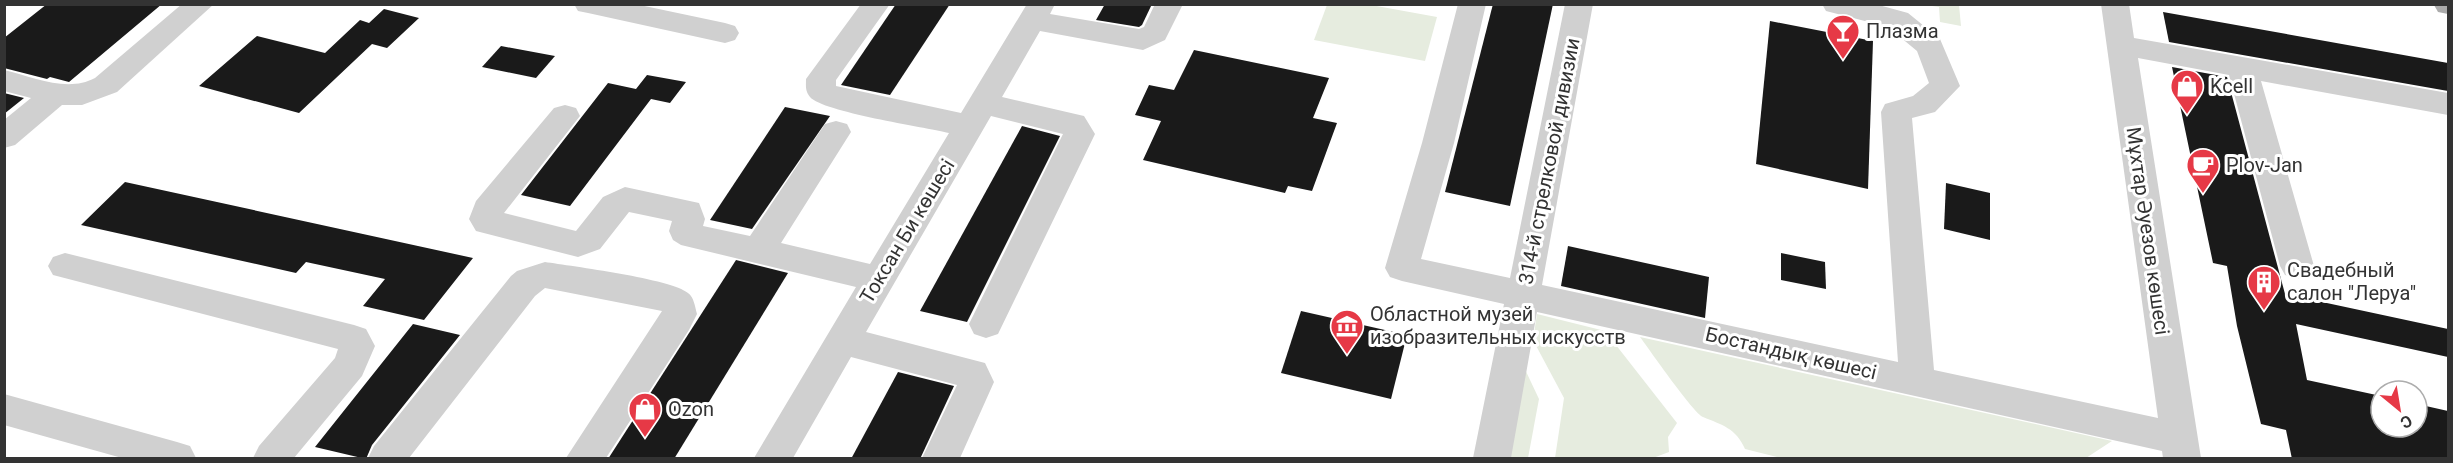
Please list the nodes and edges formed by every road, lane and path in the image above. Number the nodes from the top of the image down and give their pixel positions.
1 (200, 4) edge
2 (588, 4) edge
3 (876, 4) edge
4 (1169, 4) edge
5 (1472, 4) edge
6 (1579, 4) edge
7 (1836, 4) edge
8 (2115, 4) edge
9 (1036, 12) edge
10 (725, 33) dead end
11 (2121, 45) junction
12 (2242, 67) junction
13 (4, 80) edge
14 (57, 93) junction
15 (2448, 104) edge
16 (976, 115) junction
17 (565, 116) dead end
18 (836, 132) dead end
19 (4, 137) edge
20 (758, 251) junction
21 (2297, 266) dead end
22 (65, 267) dead end
23 (878, 279) junction
24 (1524, 293) junction
25 (986, 324) dead end
26 (843, 341) junction
27 (1917, 382) junction
28 (4, 409) edge
29 (2180, 449) edge
30 (177, 459) edge
31 (272, 459) edge
32 (387, 459) edge
33 (585, 459) edge
34 (773, 459) edge
35 (940, 459) edge
36 (1492, 459) edge

1 - 14 street
2 - 10 street
3 - 16 street
4 - 9 street
5 - 24 street, Бостандық көшесі
6 - 24 street, 314-й стрелковой дивизии
7 - 27 street
8 - 11 street, Мұхтар Әуезов көшесі
9 - 16 street, Токсан Би көшесі
11 - 12 street
11 - 29 street, Мұхтар Әуезов көшесі
12 - 15 street
12 - 21 street
13 - 14 street
14 - 19 street
16 - 23 street, Токсан Би көшесі
16 - 25 street
17 - 20 street
18 - 20 street
20 - 23 street
22 - 31 street
23 - 26 street, Токсан Би көшесі
24 - 27 street, Бостандық көшесі
24 - 36 street, 314-й стрелковой дивизии
26 - 34 street, Токсан Би көшесі
26 - 35 street
27 - 29 street, Бостандық көшесі
28 - 30 street
32 - 33 street

